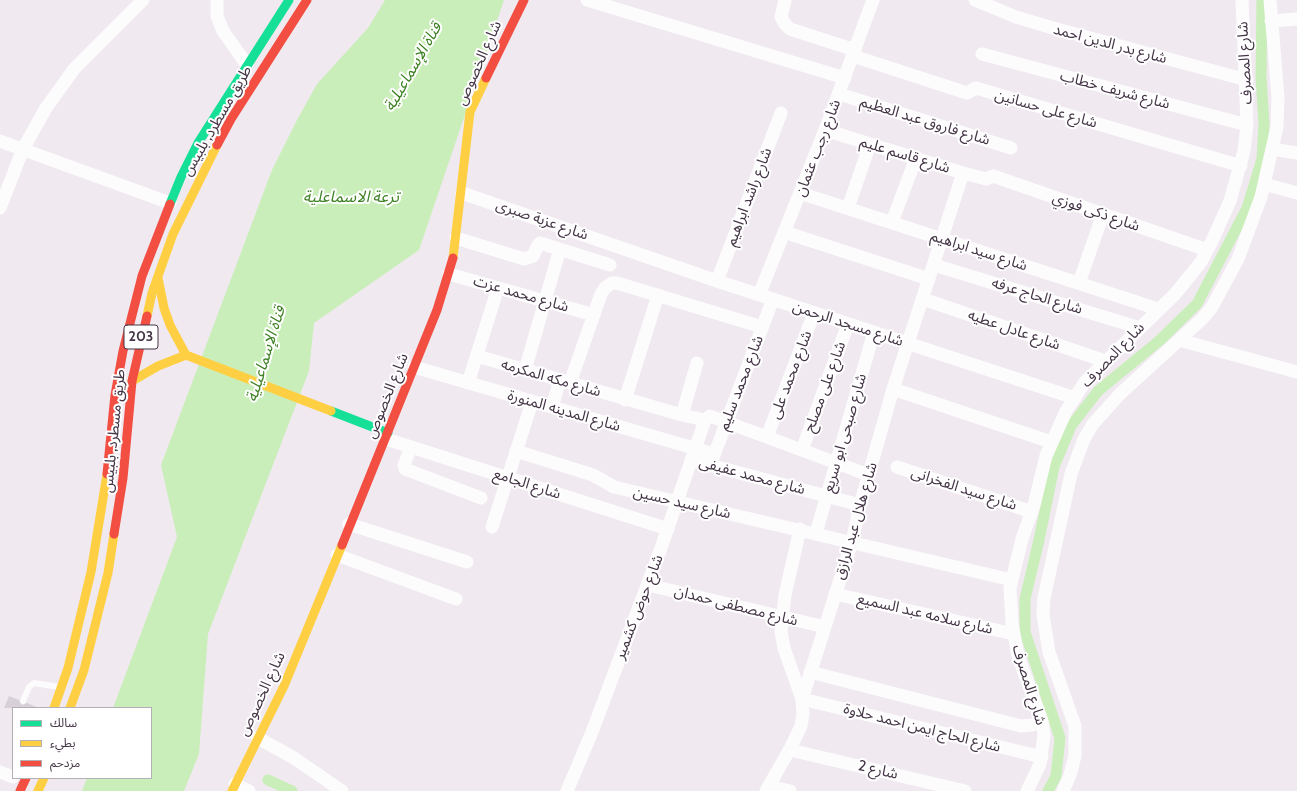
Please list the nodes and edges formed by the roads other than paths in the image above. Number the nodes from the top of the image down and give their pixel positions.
1 (143, 0) edge
2 (217, 0) edge
3 (289, 0) edge
4 (307, 0) edge
5 (524, 0) edge
6 (587, 0) edge
7 (785, 0) edge
8 (874, 0) edge
9 (1242, 0) edge
10 (1270, 0) edge
11 (983, 1) edge
12 (1297, 19) edge
13 (1271, 21) junction
14 (854, 53) junction
15 (982, 54) dead end
16 (247, 65) junction
17 (845, 78) junction
18 (1247, 80) junction
19 (838, 94) junction
20 (781, 113) dead end
21 (1247, 125) junction
22 (825, 130) junction
23 (0, 141) edge
24 (870, 144) junction
25 (1011, 148) dead end
26 (23, 149) junction
27 (1272, 149) junction
28 (1297, 153) edge
29 (916, 158) junction
30 (1241, 166) junction
31 (963, 173) junction
32 (984, 178) joint
33 (1264, 184) junction
34 (462, 193) junction
35 (800, 193) junction
36 (1297, 193) edge
37 (170, 203) junction
38 (0, 208) edge
39 (848, 208) junction
40 (1103, 214) junction
41 (892, 222) junction
42 (784, 232) junction
43 (456, 238) junction
44 (943, 239) junction
45 (621, 248) joint
46 (560, 250) junction
47 (1207, 250) junction
48 (934, 264) junction
49 (610, 265) dead end
50 (158, 274) junction
51 (449, 274) junction
52 (929, 279) junction
53 (717, 281) junction
54 (1080, 283) junction
55 (498, 288) junction
56 (658, 295) junction
57 (759, 295) junction
58 (773, 299) junction
59 (923, 299) junction
60 (546, 302) junction
61 (1158, 309) junction
62 (814, 313) junction
63 (594, 315) junction
64 (848, 324) junction
65 (762, 326) junction
66 (1140, 328) junction
67 (874, 332) junction
68 (1180, 340) junction
69 (908, 343) junction
70 (187, 356) junction
71 (477, 356) junction
72 (1106, 361) junction
73 (697, 363) dead end
74 (414, 367) junction
75 (525, 370) junction
76 (1297, 372) edge
77 (132, 381) junction
78 (565, 382) junction
79 (468, 383) junction
80 (893, 389) junction
81 (1075, 398) junction
82 (625, 400) junction
83 (532, 402) junction
84 (552, 407) junction
85 (682, 415) junction
86 (706, 418) junction
87 (727, 422) junction
88 (387, 436) junction
89 (767, 437) junction
90 (1051, 442) junction
91 (411, 447) junction
92 (802, 450) junction
93 (516, 451) junction
94 (693, 454) junction
95 (712, 460) junction
96 (836, 463) junction
97 (897, 467) dead end
98 (869, 475) junction
99 (508, 478) junction
100 (827, 496) junction
101 (481, 498) dead end
102 (676, 502) junction
103 (860, 505) junction
104 (1032, 512) junction
105 (349, 524) junction
106 (492, 527) dead end
107 (668, 529) junction
108 (800, 529) junction
109 (816, 533) junction
110 (852, 542) junction
111 (337, 555) junction
112 (467, 562) dead end
113 (1012, 580) junction
114 (648, 585) junction
115 (835, 594) junction
116 (456, 599) dead end
117 (782, 617) junction
118 (824, 627) junction
119 (1014, 634) junction
120 (810, 672) junction
121 (61, 688) junction
122 (802, 699) junction
123 (23, 701) dead end
124 (54, 707) edge
125 (70, 707) edge
126 (1042, 721) junction
127 (258, 738) junction
128 (790, 750) junction
129 (1042, 757) junction
130 (0, 772) edge
131 (12, 777) edge
132 (44, 779) edge
133 (922, 786) edge
134 (233, 787) edge
135 (768, 788) edge
136 (38, 791) edge
137 (249, 791) edge
138 (342, 791) edge
139 (567, 791) edge
140 (790, 791) edge
141 (965, 791) edge
142 (1027, 791) edge
143 (1063, 791) edge

1 - 26 street
2 - 16 street
3 - 16 main road, طريق مسطرد, بلبيس / 203
4 - 50 main road, طريق مسطرد, بلبيس / 203
5 - 34 main road, شارع الخصوص
6 - 17 street
7 - 14 street, شارع على حسانين
8 - 14 street, شارع رجب عثمان
9 - 18 street, شارع المصرف
10 - 13 street
11 - 18 street, شارع بدر الدين احمد
12 - 13 street
13 - 27 street
14 - 17 street, شارع رجب عثمان
14 - 30 street, شارع على حسانين
15 - 21 street, شارع شريف خطاب
16 - 37 main road, طريق مسطرد, بلبيس / 203
17 - 19 street, شارع رجب عثمان
18 - 21 street, شارع المصرف
19 - 22 street, شارع رجب عثمان
19 - 25 street, شارع فاروق عبد العظيم
20 - 53 street, شارع راشد ابراهيم
21 - 30 street, شارع المصرف
22 - 24 street, شارع قاسم عليم
22 - 35 street, شارع رجب عثمان
23 - 26 street
24 - 29 street, شارع قاسم عليم
24 - 39 street
26 - 37 street
26 - 38 street
27 - 28 street
27 - 33 street
29 - 31 street, شارع قاسم عليم
29 - 41 street
30 - 47 street, شارع المصرف
31 - 32 street, شارع قاسم عليم
31 - 44 street, شارع هلال عبد الرازق
32 - 40 street, شارع ذكى فوزي
33 - 36 street
33 - 68 street
34 - 43 main road, شارع الخصوص
34 - 45 street, شارع عزبة صبرى
35 - 39 street, شارع سيد ابراهيم
35 - 42 street, شارع رجب عثمان
37 - 121 main road, طريق مسطرد, بلبيس / 203
39 - 41 street, شارع سيد ابراهيم
40 - 47 street, شارع ذكى فوزي
40 - 54 street
41 - 44 street, شارع سيد ابراهيم
42 - 52 street
42 - 57 street, شارع رجب عثمان
43 - 46 street
43 - 51 main road, شارع الخصوص
44 - 48 street, شارع هلال عبد الرازق
44 - 54 street, شارع سيد ابراهيم
45 - 53 street, شارع مسجد الرحمن
46 - 49 street
46 - 60 street
47 - 61 street, شارع المصرف
48 - 52 street, شارع هلال عبد الرازق
48 - 66 street, شارع الحاج عرفه
50 - 70 main road
50 - 77 main road, طريق مسطرد, بلبيس / 203
51 - 55 street, شارع محمد عزت
51 - 74 main road, شارع الخصوص
52 - 59 street, شارع هلال عبد الرازق
53 - 57 street, شارع مسجد الرحمن
54 - 61 street, شارع سيد ابراهيم
55 - 60 street, شارع محمد عزت
55 - 71 street
56 - 63 street
56 - 65 street
56 - 82 street
57 - 58 street, شارع مسجد الرحمن
58 - 62 street, شارع مسجد الرحمن
58 - 65 street, شارع محمد سليم
59 - 69 street, شارع هلال عبد الرازق
59 - 72 street, شارع عادل عطيه
60 - 63 street, شارع محمد عزت
60 - 75 street
61 - 66 street, شارع المصرف
62 - 64 street, شارع مسجد الرحمن
62 - 89 street, شارع محمد على
63 - 78 street
64 - 67 street, شارع مسجد الرحمن
64 - 92 street, شارع على مصلح
65 - 87 street, شارع محمد سليم
66 - 72 street, شارع المصرف
67 - 69 street, شارع مسجد الرحمن
67 - 96 street, شارع صبحى ابو سريع
68 - 76 street
68 - 143 street
69 - 80 street, شارع هلال عبد الرازق
69 - 81 street, شارع مسجد الرحمن
70 - 77 main road
70 - 88 main road
71 - 75 street, شارع مكه المكرمه
71 - 79 street
72 - 81 street, شارع المصرف
73 - 85 street
74 - 79 street, شارع المدينه المنورة
74 - 88 main road, شارع الخصوص
75 - 78 street, شارع مكه المكرمه
77 - 125 main road, طريق مسطرد, بلبيس / 203
78 - 82 street, شارع مكه المكرمه
78 - 84 street
79 - 83 street, شارع المدينه المنورة
80 - 90 street
80 - 98 street, شارع هلال عبد الرازق
81 - 90 street, شارع المصرف
82 - 85 street, شارع مكه المكرمه
83 - 84 street, شارع المدينه المنورة
83 - 93 street
84 - 94 street, شارع المدينه المنورة
85 - 86 street, شارع مكه المكرمه
86 - 87 street, شارع مكه المكرمه
86 - 94 street, شارع حوض كشمير
87 - 89 street, شارع مكه المكرمه
87 - 95 street, شارع محمد سليم
88 - 91 street, شارع الجامع
88 - 105 main road, شارع الخصوص
89 - 92 street, شارع مكه المكرمه
90 - 104 street, شارع المصرف
91 - 99 street, شارع الجامع
91 - 101 street
92 - 96 street, شارع مكه المكرمه
93 - 99 street
93 - 102 street, شارع سيد حسين
94 - 95 street, شارع محمد عفيفى
94 - 102 street, شارع حوض كشمير
95 - 100 street, شارع محمد عفيفى
96 - 98 street, شارع مكه المكرمه
96 - 100 street, شارع صبحى ابو سريع
97 - 104 street, شارع سيد الفخرانى
98 - 103 street, شارع هلال عبد الرازق
99 - 106 street
99 - 107 street, شارع الجامع
100 - 103 street, شارع محمد عفيفى
100 - 109 street, شارع صبحى ابو سريع
102 - 107 street, شارع حوض كشمير
102 - 108 street, شارع سيد حسين
103 - 110 street, شارع هلال عبد الرازق
104 - 113 street, شارع المصرف
105 - 111 main road, شارع الخصوص
105 - 112 street
107 - 114 street, شارع حوض كشمير
108 - 109 street, شارع سيد حسين
108 - 117 street
109 - 110 street, شارع سيد حسين
110 - 113 street
110 - 115 street, شارع هلال عبد الرازق
111 - 116 street
111 - 127 main road, شارع الخصوص
113 - 119 street, شارع المصرف
114 - 117 street, شارع مصطفى حمدان
114 - 139 street, شارع حوض كشمير
115 - 118 street, شارع هلال عبد الرازق
115 - 119 street, شارع سلامه عبد السميع
117 - 118 street, شارع مصطفى حمدان
117 - 122 street
118 - 120 street, شارع هلال عبد الرازق
119 - 126 street, شارع المصرف
120 - 122 street, شارع هلال عبد الرازق
120 - 126 street
121 - 123 lane
121 - 124 main road, طريق مسطرد, بلبيس / 203
122 - 128 street
122 - 129 street, شارع الحاج ايمن احمد حلاوة
126 - 129 street, شارع المصرف
127 - 134 main road, شارع الخصوص
127 - 138 street
128 - 133 street, شارع 2
128 - 135 street
129 - 142 street, شارع المصرف
130 - 131 street
132 - 136 main road
133 - 141 street, شارع 2
134 - 137 street
135 - 140 street

